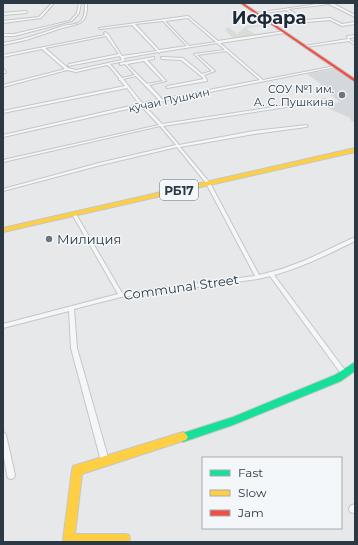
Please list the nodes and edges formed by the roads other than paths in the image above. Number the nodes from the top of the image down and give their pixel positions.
1 (53, 3) edge
2 (80, 3) edge
3 (86, 3) edge
4 (241, 3) edge
5 (330, 3) edge
6 (286, 9) junction
7 (26, 12) dead end
8 (355, 12) edge
9 (257, 13) junction
10 (349, 13) junction
11 (3, 14) edge
12 (355, 16) edge
13 (163, 20) junction
14 (3, 22) edge
15 (134, 24) junction
16 (355, 24) edge
17 (284, 32) junction
18 (107, 34) junction
19 (3, 35) edge
20 (355, 36) edge
21 (349, 40) junction
22 (218, 42) junction
23 (3, 44) edge
24 (355, 44) edge
25 (305, 46) junction
26 (189, 47) junction
27 (43, 48) junction
28 (226, 50) junction
29 (159, 52) junction
30 (3, 56) edge
31 (121, 56) junction
32 (153, 58) dead end
33 (162, 58) dead end
34 (146, 60) junction
35 (125, 63) junction
36 (109, 64) junction
37 (69, 65) dead end
38 (335, 67) junction
39 (67, 70) junction
40 (4, 71) edge
41 (137, 75) junction
42 (202, 75) junction
43 (8, 76) dead end
44 (120, 79) junction
45 (263, 81) junction
46 (355, 81) edge
47 (146, 85) junction
48 (3, 86) edge
49 (126, 87) junction
50 (168, 87) dead end
51 (161, 100) junction
52 (325, 100) dead end
53 (142, 105) junction
54 (3, 112) edge
55 (161, 125) junction
56 (306, 126) dead end
57 (3, 136) edge
58 (179, 146) junction
59 (355, 150) edge
60 (3, 161) edge
61 (208, 183) junction
62 (3, 190) edge
63 (74, 214) junction
64 (3, 230) edge
65 (355, 239) edge
66 (271, 274) junction
67 (258, 277) junction
68 (121, 295) junction
69 (71, 308) junction
70 (3, 326) edge
71 (355, 366) edge
72 (344, 373) junction
73 (3, 435) edge
74 (105, 461) junction
75 (11, 475) dead end
76 (125, 539) dead end

1 - 14 street
2 - 19 street
3 - 23 street
4 - 9 main road
5 - 6 street
5 - 10 street
6 - 9 street
6 - 16 street
7 - 11 street
8 - 10 street
9 - 17 main road
10 - 12 street
13 - 15 street
13 - 22 street
13 - 26 street
15 - 18 street
15 - 29 street
17 - 22 street
17 - 25 main road
18 - 27 street
18 - 31 street
20 - 21 street
21 - 24 street
21 - 25 street
22 - 26 street
22 - 28 street
25 - 38 main road
26 - 29 street
27 - 30 street
27 - 39 street
28 - 42 street
28 - 45 street
29 - 31 street
31 - 36 street
31 - 37 street
32 - 34 street
33 - 42 street
34 - 35 street
34 - 47 street
35 - 36 street
35 - 41 street
36 - 39 street
36 - 44 street
38 - 45 street, кӯчаи Пушкин
38 - 46 main road
39 - 48 street
40 - 43 street
41 - 44 street
41 - 47 street
42 - 50 street
44 - 49 street
45 - 51 street, кӯчаи Пушкин
47 - 51 street
49 - 53 street
49 - 54 street
51 - 53 street, кӯчаи Пушкин
52 - 55 street
53 - 55 street
53 - 57 street, кӯчаи Пушкин
55 - 58 street
55 - 60 street
56 - 58 street
58 - 61 street
58 - 62 street
59 - 61 main road, РБ17
61 - 63 main road, РБ17
61 - 67 street
63 - 64 main road, РБ17
63 - 68 street
65 - 66 street, Communal Street
66 - 67 street, Communal Street
66 - 72 street
67 - 68 street, Communal Street
68 - 69 street, Communal Street
69 - 70 street, Communal Street
69 - 74 street
71 - 72 main road
72 - 74 main road
73 - 75 street
74 - 76 main road

